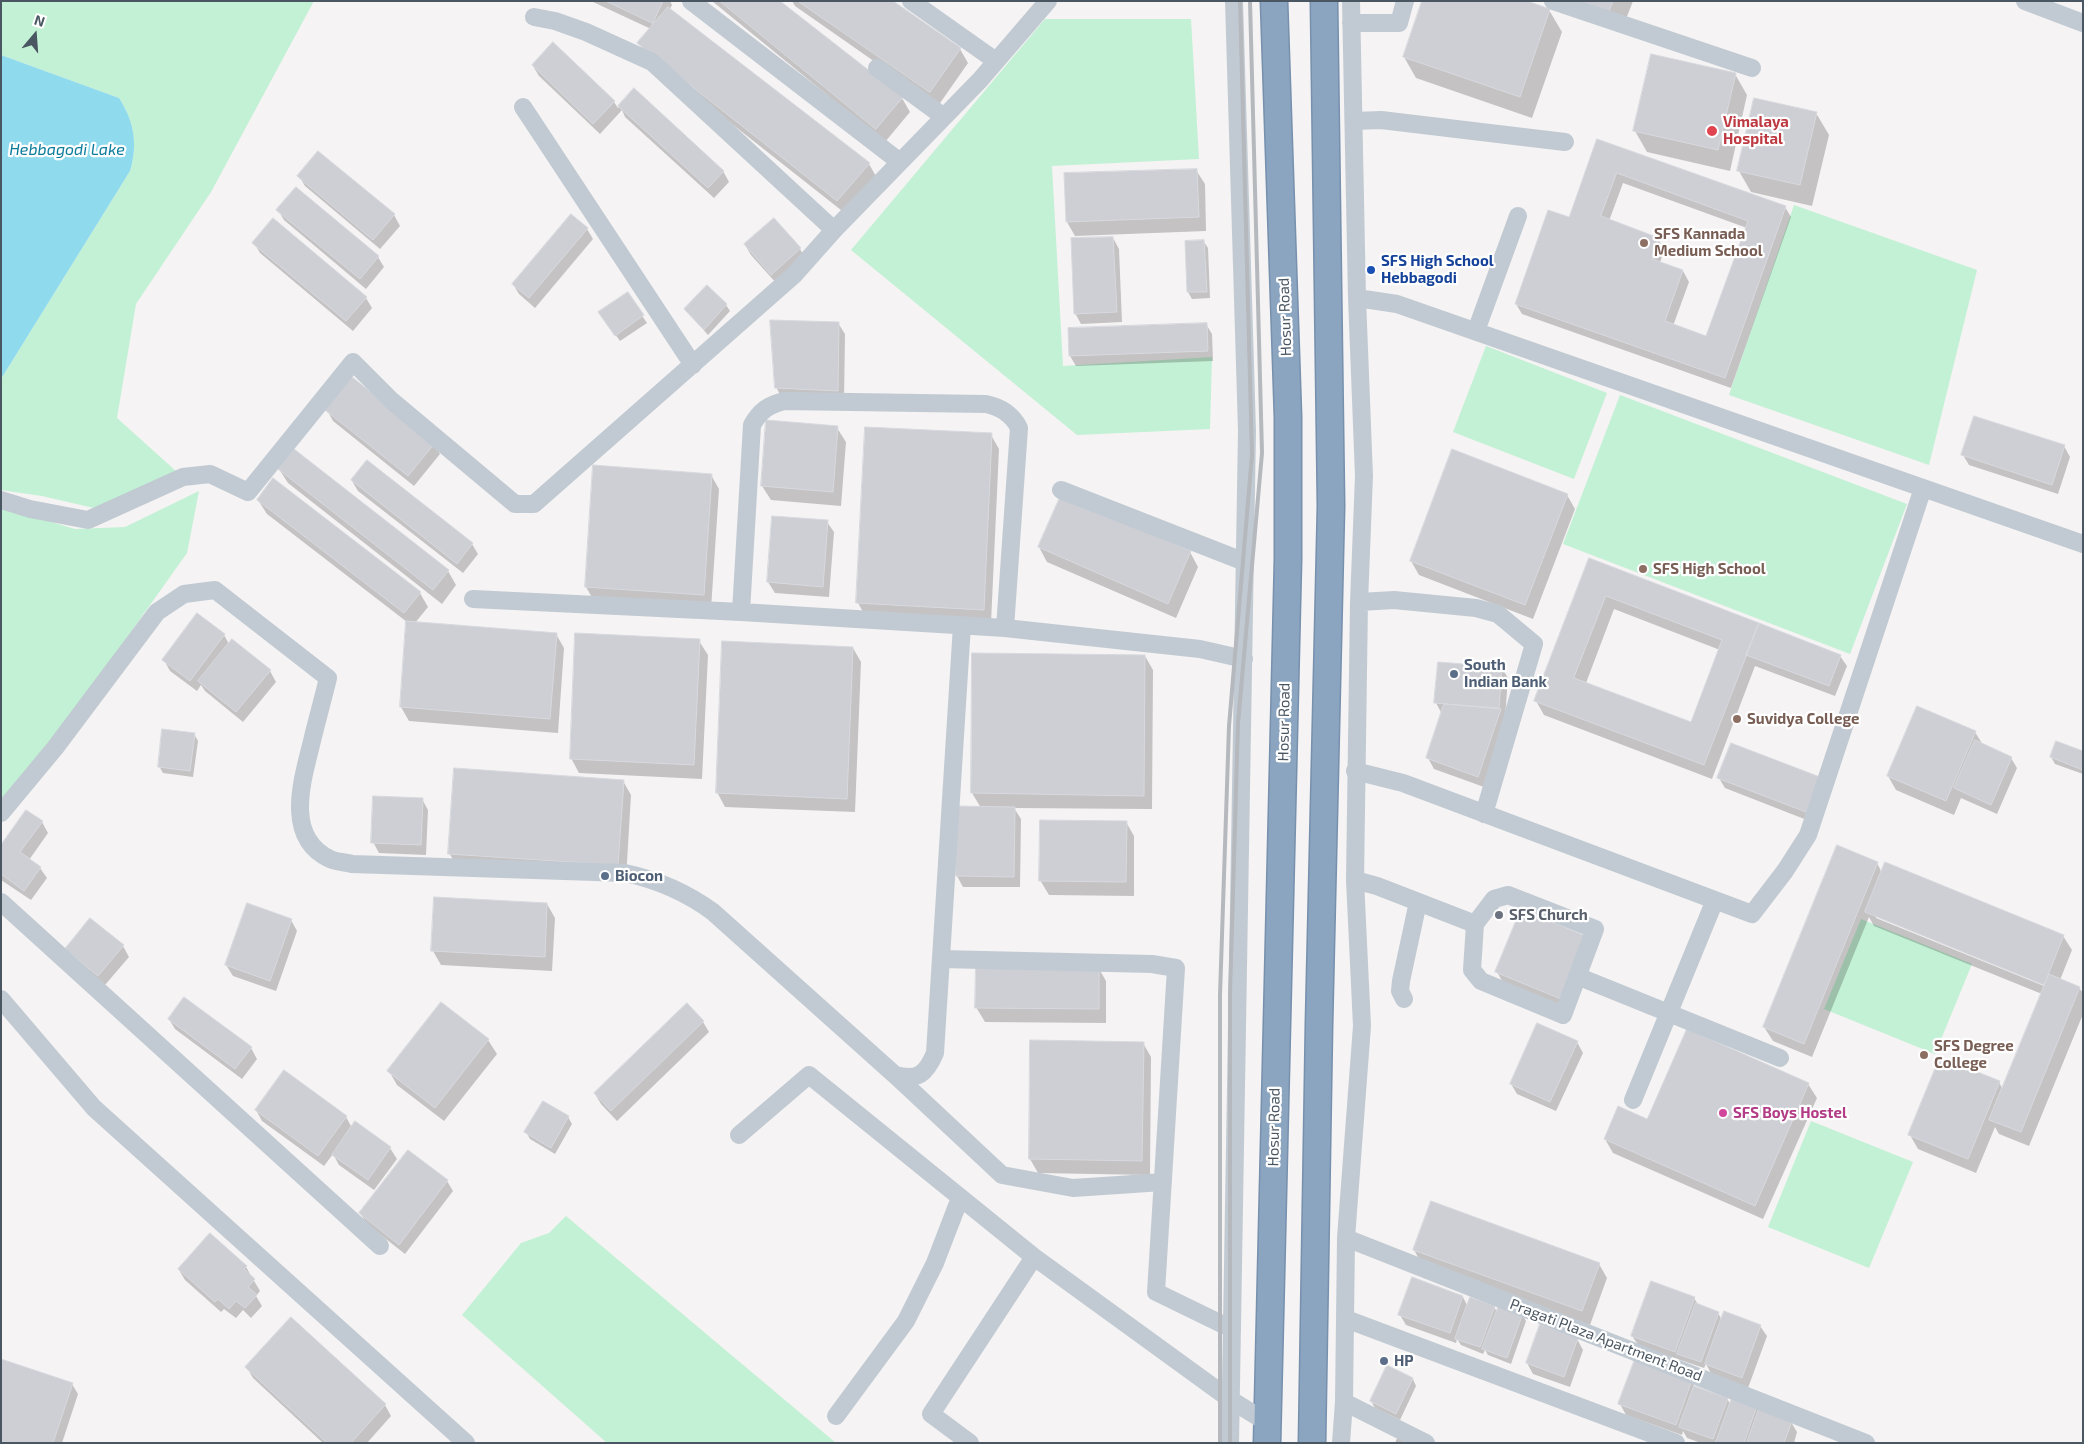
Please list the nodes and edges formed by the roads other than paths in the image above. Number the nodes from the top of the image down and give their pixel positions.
1 (691, 1) edge
2 (911, 1) edge
3 (1048, 1) edge
4 (1234, 1) edge
5 (1274, 1) edge
6 (1324, 1) edge
7 (1351, 1) edge
8 (1405, 1) edge
9 (1554, 1) edge
10 (2025, 1) edge
11 (534, 17) dead end
12 (1351, 23) junction
13 (2083, 23) edge
14 (996, 61) junction
15 (877, 68) dead end
16 (1752, 68) dead end
17 (523, 106) dead end
18 (944, 116) junction
19 (1354, 121) junction
20 (1565, 142) dead end
21 (900, 162) junction
22 (1518, 216) dead end
23 (834, 230) junction
24 (1357, 298) junction
25 (1476, 331) junction
26 (693, 365) junction
27 (1923, 488) junction
28 (1061, 490) dead end
29 (1, 500) edge
30 (2083, 544) edge
31 (1245, 562) junction
32 (474, 599) dead end
33 (1359, 602) junction
34 (741, 612) junction
35 (962, 625) junction
36 (1005, 628) junction
37 (1244, 659) junction
38 (1355, 771) junction
39 (1, 813) edge
40 (1484, 814) junction
41 (1355, 880) junction
42 (1715, 900) junction
43 (1, 902) edge
44 (1418, 902) junction
45 (1475, 924) junction
46 (941, 959) junction
47 (1577, 976) junction
48 (1, 998) edge
49 (1404, 999) dead end
50 (1669, 1013) junction
51 (1780, 1058) dead end
52 (895, 1074) junction
53 (1633, 1100) dead end
54 (739, 1135) dead end
55 (1163, 1182) junction
56 (960, 1198) junction
57 (1346, 1238) junction
58 (380, 1246) dead end
59 (1034, 1258) junction
60 (1346, 1319) junction
61 (1232, 1329) junction
62 (1231, 1400) junction
63 (1344, 1402) junction
64 (836, 1416) dead end
65 (1267, 1433) edge
66 (466, 1443) edge
67 (970, 1443) edge
68 (1230, 1443) edge
69 (1312, 1443) edge
70 (1341, 1443) edge
71 (1426, 1443) edge
72 (1676, 1443) edge
73 (1866, 1443) edge

1 - 21 street
2 - 14 street
3 - 14 street
4 - 31 street
5 - 65 highway, Hosur Road
6 - 69 highway
7 - 12 street
8 - 12 street
9 - 16 street
10 - 13 street
11 - 23 street
12 - 19 street
14 - 18 street
15 - 18 street
17 - 26 street
18 - 21 street
19 - 20 street
19 - 24 street
21 - 23 street
22 - 25 street
23 - 26 street
24 - 25 street
24 - 33 street
25 - 27 street
26 - 29 street
27 - 30 street
27 - 42 street
28 - 31 street
31 - 37 street
32 - 34 street
33 - 38 street
33 - 40 street
34 - 35 street
34 - 36 street
35 - 36 street
35 - 46 street
36 - 37 street
37 - 61 street
38 - 40 street
38 - 41 street
39 - 52 street
40 - 42 street
41 - 44 street
41 - 57 street
42 - 50 street
43 - 58 street
44 - 45 street
44 - 49 street
45 - 47 street
45 - 47 street
46 - 52 street
46 - 55 street
47 - 50 street
48 - 66 street
50 - 51 street
50 - 53 street
52 - 55 street
54 - 56 street
55 - 61 street
56 - 59 street
56 - 64 street
57 - 60 street
57 - 73 street, Pragati Plaza Apartment Road
59 - 62 street
59 - 67 street
60 - 63 street
60 - 72 street
61 - 62 street
62 - 65 street
62 - 68 street
63 - 70 street
63 - 71 street

